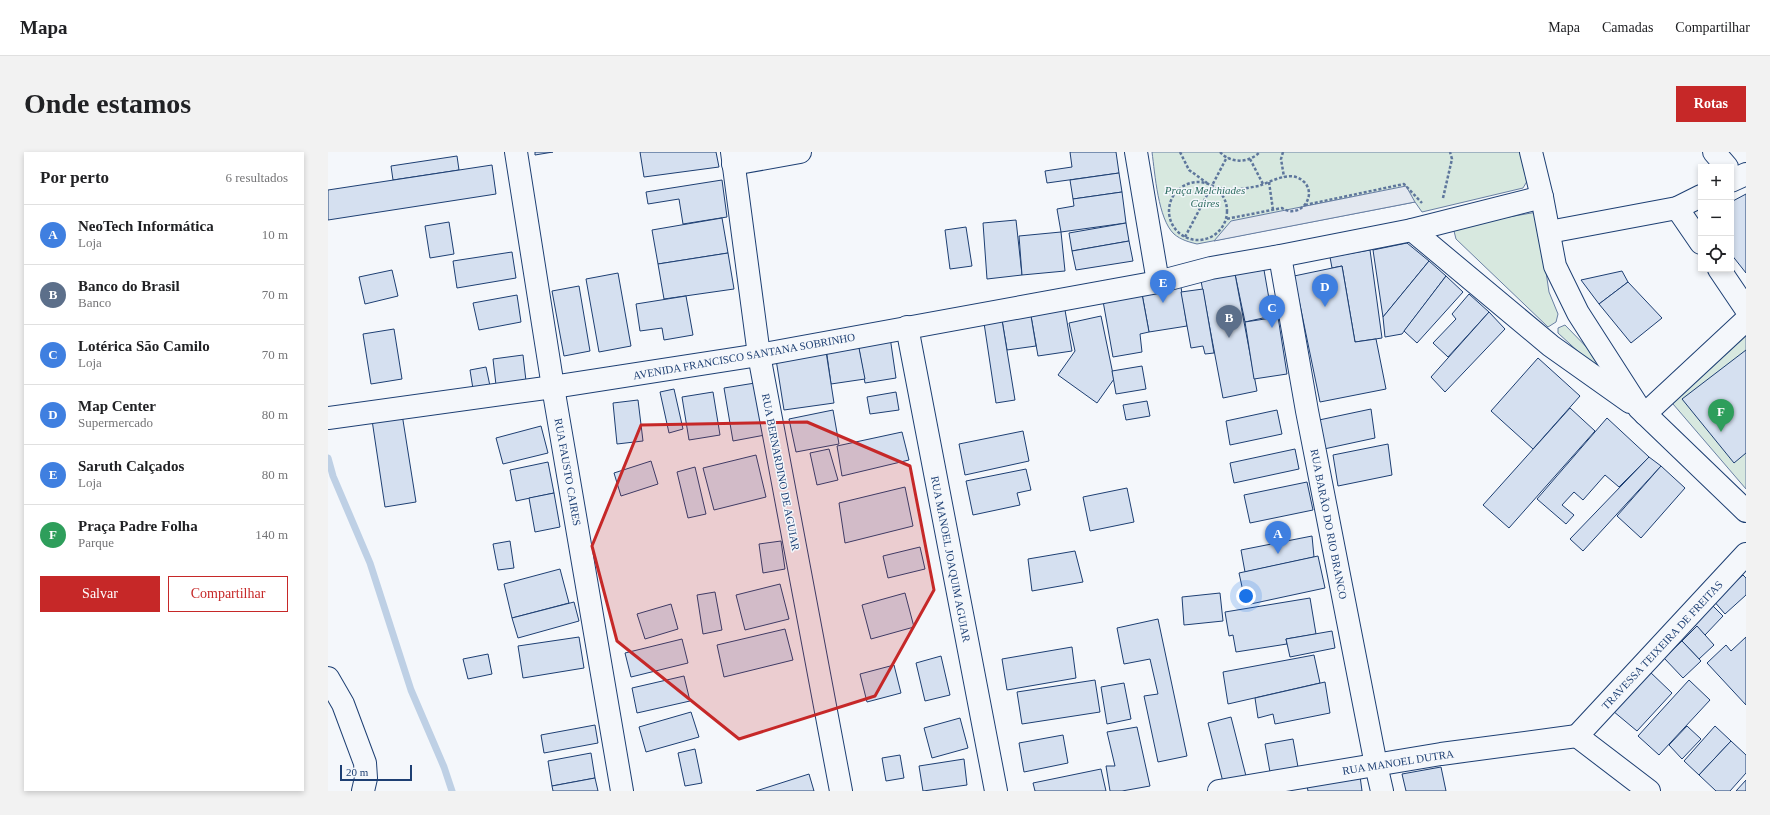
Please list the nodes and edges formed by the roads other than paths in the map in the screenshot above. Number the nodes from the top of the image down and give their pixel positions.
1 (516, 152) edge
2 (800, 152) edge
3 (1136, 152) edge
4 (1531, 152) edge
5 (1714, 152) edge
6 (732, 158) edge
7 (1724, 164) edge
8 (1542, 197) junction
9 (1698, 198) edge
10 (1677, 208) junction
11 (1412, 230) junction
12 (1549, 232) junction
13 (1698, 239) edge
14 (1280, 256) junction
15 (1721, 272) edge
16 (1158, 282) junction
17 (1746, 309) edge
18 (1746, 320) edge
19 (907, 328) junction
20 (758, 355) junction
21 (553, 387) junction
22 (1642, 411) junction
23 (336, 417) edge
24 (1746, 511) edge
25 (1746, 554) edge
26 (328, 678) edge
27 (1577, 736) junction
28 (1376, 765) junction
29 (363, 791) edge
30 (622, 791) edge
31 (841, 791) edge
32 (996, 791) edge
33 (1219, 791) edge
34 (1382, 791) edge
35 (1649, 791) edge

1 - 21 street, RUA FAUSTO CAIRES
2 - 6 street
3 - 16 street
4 - 8 street
5 - 7 street
6 - 20 street, RUA BERNARDINO DE AGUIAR
8 - 11 street
8 - 12 street
9 - 10 street
10 - 12 street
10 - 13 street
11 - 14 street
11 - 22 street
12 - 22 street
14 - 16 street
14 - 28 street, RUA BARÃO DO RIO BRANCO
15 - 17 street
16 - 19 street, AVENIDA FRANCISCO SANTANA SOBRINHO
18 - 22 street
19 - 20 street, AVENIDA FRANCISCO SANTANA SOBRINHO
19 - 32 street, RUA MANOEL JOAQUIM AGUIAR
20 - 21 street, AVENIDA FRANCISCO SANTANA SOBRINHO
20 - 31 street, RUA BERNARDINO DE AGUIAR
21 - 23 street, AVENIDA FRANCISCO SANTANA SOBRINHO
21 - 30 street, RUA FAUSTO CAIRES
22 - 24 street
25 - 27 street, TRAVESSA TEIXEIRA DE FREITAS
26 - 29 street
27 - 28 street, RUA MANOEL DUTRA
27 - 35 street
28 - 33 street, RUA MANOEL DUTRA
28 - 34 street, RUA BARÃO DO RIO BRANCO

